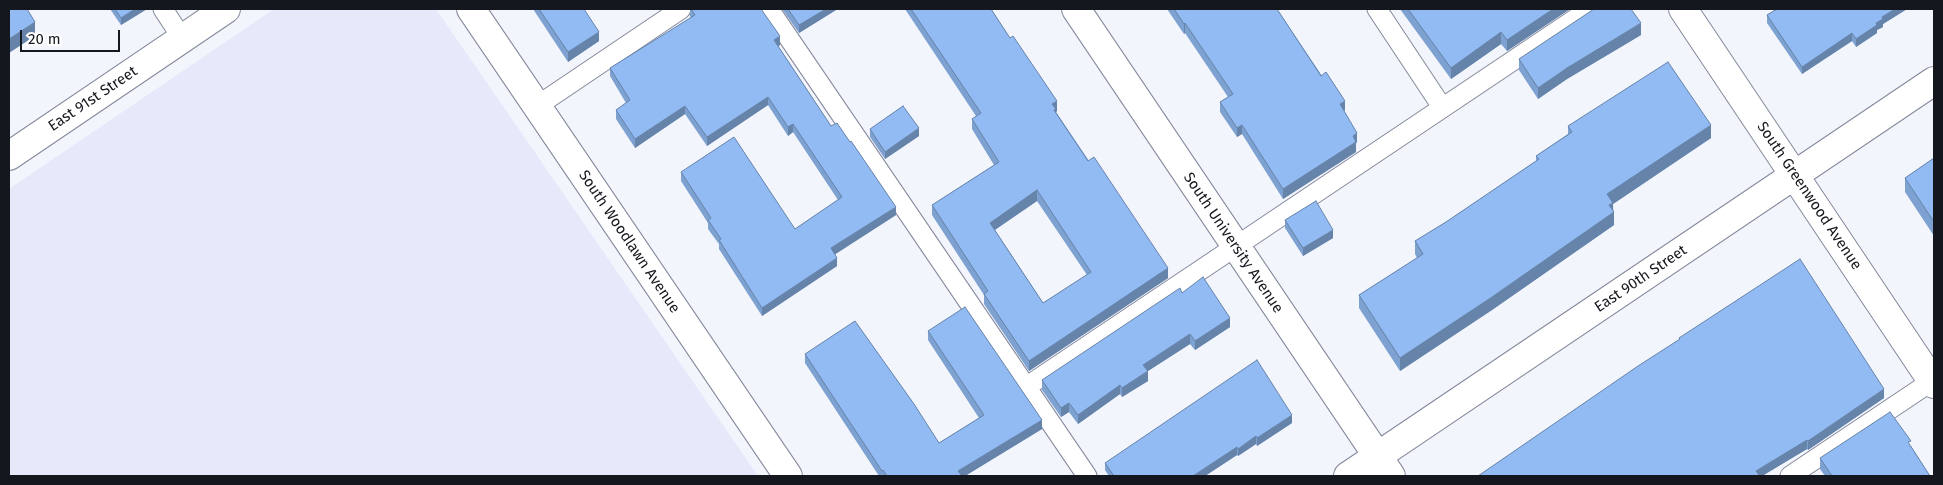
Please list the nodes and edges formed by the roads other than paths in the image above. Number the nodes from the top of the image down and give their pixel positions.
1 (163, 9) edge
2 (226, 9) edge
3 (471, 9) edge
4 (681, 9) edge
5 (769, 9) edge
6 (1076, 9) edge
7 (1377, 9) edge
8 (1590, 9) edge
9 (1683, 9) edge
10 (182, 38) junction
11 (1934, 80) edge
12 (537, 106) junction
13 (1442, 107) junction
14 (9, 156) edge
15 (1795, 175) junction
16 (1235, 246) junction
17 (1933, 382) edge
18 (1026, 387) junction
19 (1384, 466) edge
20 (788, 476) edge
21 (1087, 476) edge
22 (1348, 476) edge
23 (1790, 476) edge

1 - 10 lane
2 - 10 street, East 91st Street
3 - 12 street, South Woodlawn Avenue
4 - 12 lane
5 - 18 lane
6 - 16 street, South University Avenue
7 - 13 lane
8 - 13 lane
9 - 15 street, South Greenwood Avenue
10 - 14 street, East 91st Street
11 - 15 street, East 90th Street
12 - 20 street, South Woodlawn Avenue
13 - 16 lane
15 - 17 street, South Greenwood Avenue
15 - 19 street, East 90th Street
16 - 18 lane
16 - 19 street, South University Avenue
17 - 23 lane
18 - 21 lane
19 - 22 street, East 90th Street

